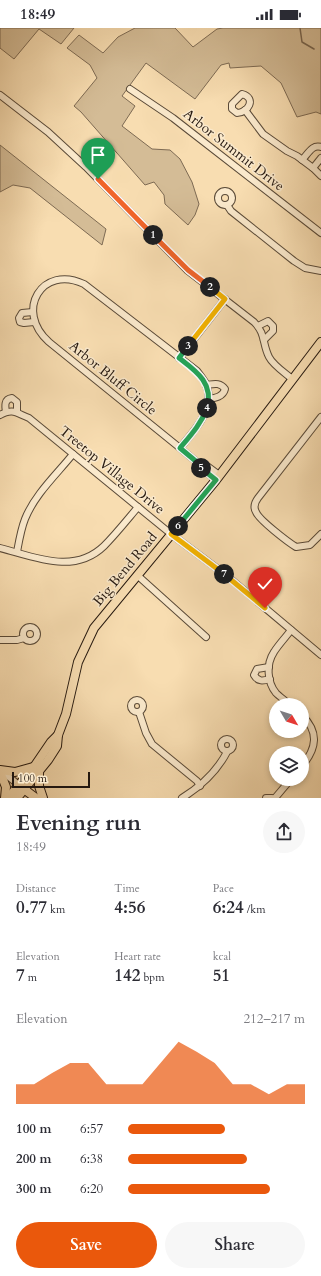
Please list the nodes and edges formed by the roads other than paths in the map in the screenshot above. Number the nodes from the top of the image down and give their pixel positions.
1 (130, 89) dead end
2 (0, 95) edge
3 (244, 110) dead end
4 (321, 147) edge
5 (321, 158) edge
6 (302, 160) junction
7 (313, 168) junction
8 (321, 176) edge
9 (227, 205) dead end
10 (321, 233) edge
11 (321, 271) edge
12 (225, 299) junction
13 (33, 312) junction
14 (34, 322) junction
15 (258, 326) junction
16 (264, 340) junction
17 (321, 342) edge
18 (179, 358) junction
19 (292, 379) junction
20 (206, 385) junction
21 (208, 399) junction
22 (6, 412) junction
23 (18, 412) junction
24 (0, 415) edge
25 (321, 418) edge
26 (180, 448) junction
27 (74, 454) junction
28 (217, 478) junction
29 (138, 507) junction
30 (171, 534) junction
31 (321, 534) edge
32 (0, 548) edge
33 (17, 552) junction
34 (137, 575) junction
35 (291, 630) junction
36 (206, 637) dead end
37 (24, 638) dead end
38 (0, 640) edge
39 (320, 652) edge
40 (269, 667) junction
41 (270, 679) junction
42 (282, 698) edge
43 (139, 712) dead end
44 (309, 723) edge
45 (318, 736) edge
46 (227, 752) dead end
47 (309, 757) edge
48 (36, 769) junction
49 (0, 771) edge
50 (200, 786) junction
51 (285, 786) edge
52 (22, 787) junction
53 (7, 798) edge
54 (17, 798) edge
55 (36, 798) edge
56 (43, 798) edge
57 (182, 798) edge
58 (266, 798) edge
59 (274, 798) edge

1 - 10 street, Arbor Summit Drive
2 - 12 street
3 - 6 street
4 - 6 street
5 - 7 street
6 - 7 street
7 - 8 street
9 - 11 street
12 - 15 street
12 - 18 street
13 - 14 street, Arbor Bluff Circle
13 - 14 street
13 - 18 street, Arbor Bluff Circle
14 - 26 street, Arbor Bluff Circle
15 - 16 street
15 - 16 street
16 - 19 street
17 - 19 main road, Big Bend Road
18 - 20 street, Arbor Bluff Circle
19 - 28 main road, Big Bend Road
20 - 21 street, Arbor Bluff Circle
20 - 21 street
21 - 26 street, Arbor Bluff Circle
22 - 23 street
22 - 23 street, Treetop Village Drive
22 - 24 street
23 - 27 street, Treetop Village Drive
25 - 31 street
26 - 28 street, Arbor Bluff Circle
27 - 29 street, Treetop Village Drive
27 - 33 street
28 - 30 main road, Big Bend Road
29 - 30 street, Treetop Village Drive
29 - 33 street
30 - 34 main road, Big Bend Road
30 - 35 street, Treetop Village Drive
32 - 33 street
34 - 36 street
34 - 48 main road, Big Bend Road
35 - 39 street, Treetop Village Drive
35 - 40 street
37 - 38 street
40 - 41 street
40 - 41 street
41 - 42 street
43 - 50 street
44 - 45 street
45 - 47 street
46 - 50 street
48 - 49 main road
48 - 52 main road, Big Bend Road
48 - 56 main road
49 - 52 street
49 - 53 main road
50 - 57 street
51 - 59 street
52 - 53 main road, Big Bend Road
52 - 54 main road, Big Bend Road
52 - 55 main road
58 - 59 street

